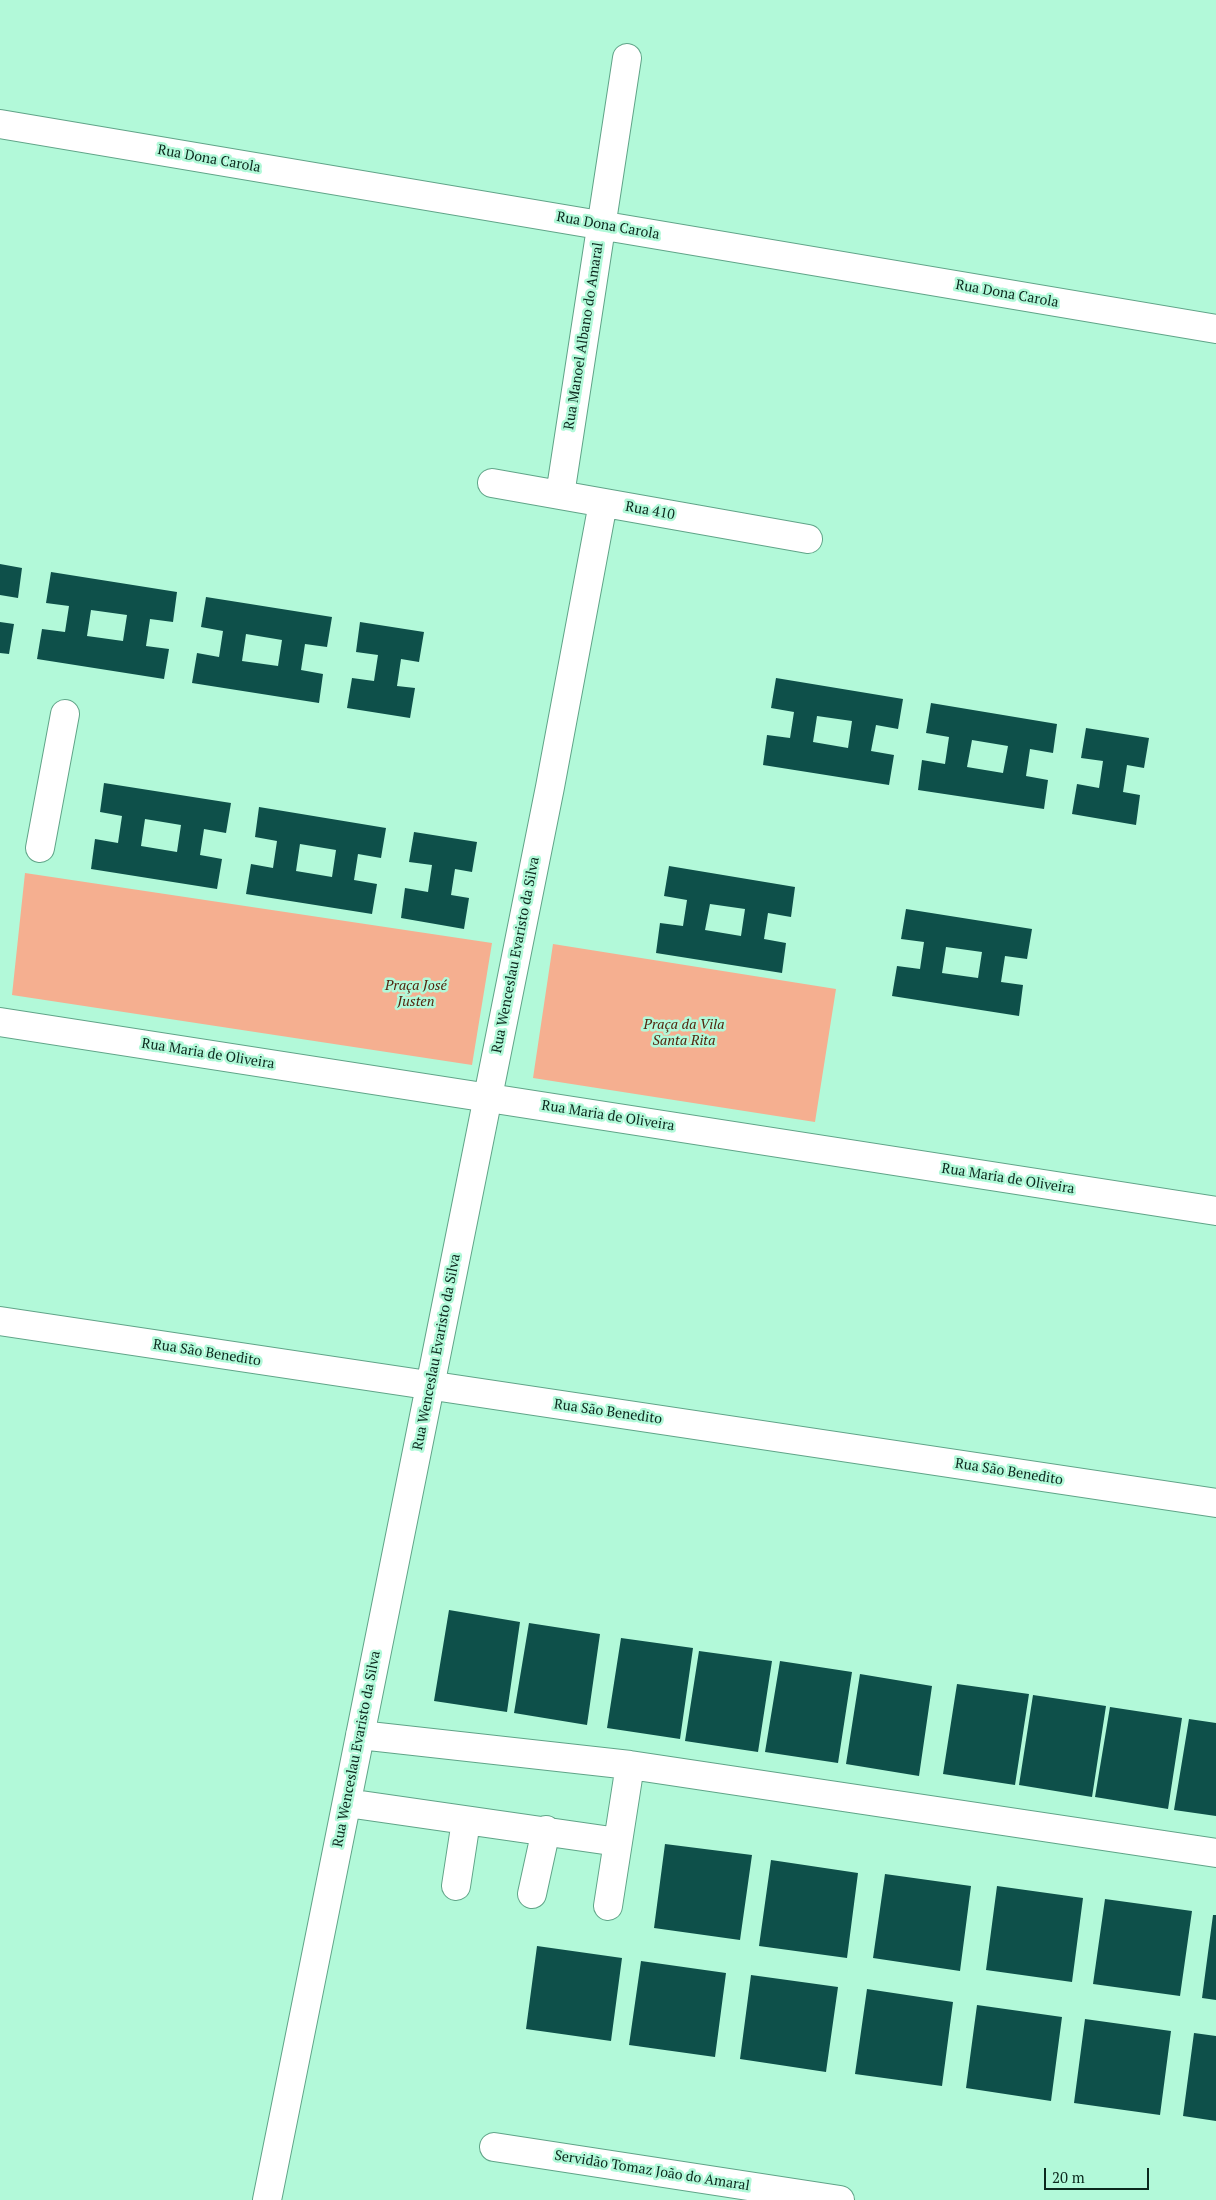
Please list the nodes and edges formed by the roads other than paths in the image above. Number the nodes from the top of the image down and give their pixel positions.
1 (627, 58) dead end
2 (0, 124) edge
3 (601, 225) junction
4 (1216, 329) edge
5 (492, 483) dead end
6 (560, 495) junction
7 (603, 503) junction
8 (808, 539) dead end
9 (65, 714) dead end
10 (40, 848) dead end
11 (0, 1022) edge
12 (488, 1098) junction
13 (1216, 1211) edge
14 (0, 1321) edge
15 (430, 1386) junction
16 (1216, 1503) edge
17 (360, 1734) junction
18 (630, 1766) junction
19 (347, 1803) junction
20 (466, 1821) junction
21 (546, 1830) junction
22 (618, 1842) junction
23 (1216, 1853) edge
24 (456, 1886) dead end
25 (532, 1894) dead end
26 (608, 1906) dead end
27 (494, 2147) dead end
28 (267, 2200) edge
29 (840, 2200) edge

1 - 3 street, Rua Manoel Albano do Amaral
2 - 3 street, Rua Dona Carola
3 - 4 street, Rua Dona Carola
3 - 6 street, Rua Manoel Albano do Amaral
5 - 6 street, Rua 410
6 - 7 street, Rua 410
7 - 8 street, Rua 410
7 - 12 street, Rua Wenceslau Evaristo da Silva
9 - 10 street
11 - 12 street, Rua Maria de Oliveira
12 - 13 street, Rua Maria de Oliveira
12 - 15 street, Rua Wenceslau Evaristo da Silva
14 - 15 street, Rua São Benedito
15 - 16 street, Rua São Benedito
15 - 17 street, Rua Wenceslau Evaristo da Silva
17 - 18 street
17 - 19 street, Rua Wenceslau Evaristo da Silva
18 - 22 street
18 - 23 street
19 - 20 street
19 - 28 street, Rua Wenceslau Evaristo da Silva
20 - 21 street
20 - 24 street
21 - 22 street
21 - 25 street
22 - 26 street
27 - 29 street, Servidão Tomaz João do Amaral

